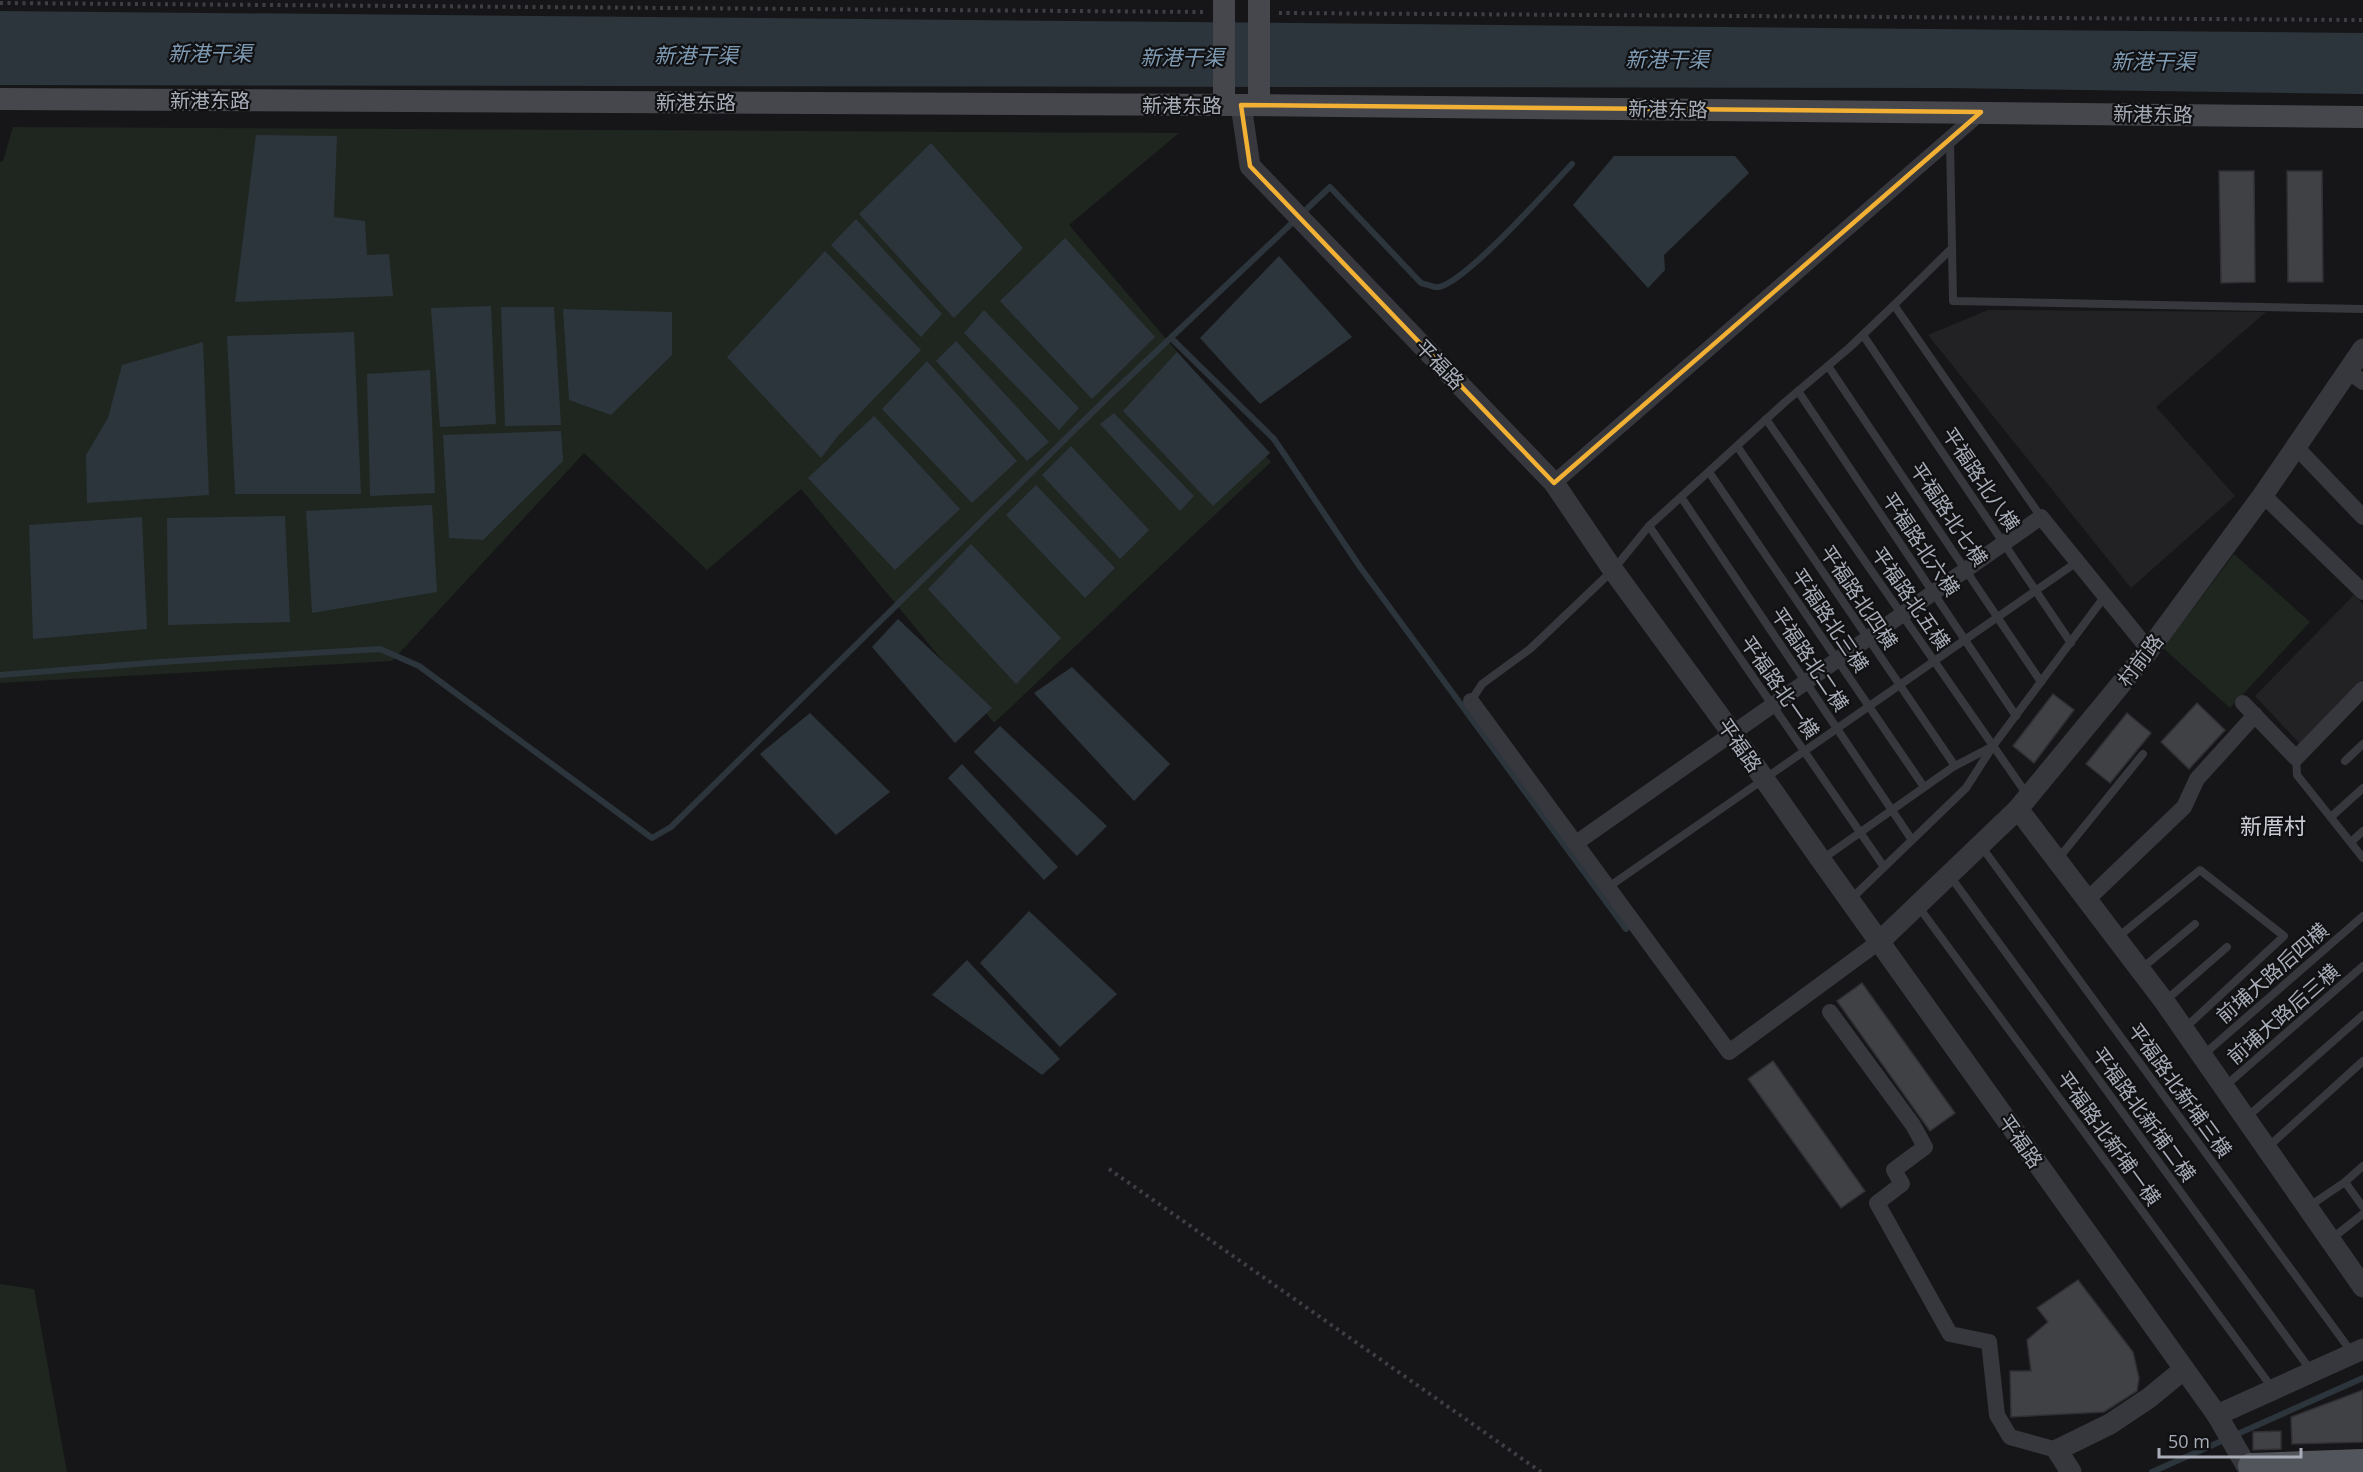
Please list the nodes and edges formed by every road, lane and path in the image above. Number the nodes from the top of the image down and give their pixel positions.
1 (1259, 0) edge
2 (0, 3) edge
3 (1219, 4) edge
4 (1278, 13) dead end
5 (2363, 20) edge
6 (0, 99) edge
7 (1241, 105) junction
8 (1981, 112) junction
9 (2363, 117) edge
10 (1950, 139) junction
11 (1952, 248) junction
12 (1894, 305) junction
13 (2363, 309) edge
14 (1863, 335) junction
15 (2363, 349) edge
16 (1828, 366) junction
17 (2355, 376) edge
18 (1798, 391) junction
19 (1766, 419) junction
20 (1737, 446) junction
21 (2296, 447) junction
22 (1709, 471) junction
23 (1554, 483) junction
24 (2263, 495) junction
25 (1681, 497) junction
26 (2041, 517) junction
27 (2363, 517) edge
28 (1649, 526) junction
29 (2004, 543) junction
30 (2077, 562) junction
31 (1966, 569) junction
32 (1613, 570) junction
33 (2036, 590) junction
34 (1934, 592) junction
35 (2363, 592) edge
36 (2105, 597) junction
37 (1902, 615) junction
38 (1998, 616) junction
39 (1868, 638) junction
40 (1966, 638) junction
41 (2071, 643) junction
42 (2149, 650) junction
43 (1837, 660) junction
44 (1934, 660) junction
45 (1806, 681) junction
46 (2041, 682) junction
47 (1899, 684) junction
48 (2363, 689) edge
49 (1471, 701) joint
50 (1772, 705) junction
51 (1868, 706) junction
52 (2016, 716) junction
53 (1837, 728) junction
54 (1732, 733) junction
55 (2363, 744) edge
56 (1993, 746) junction
57 (1804, 751) junction
58 (2143, 754) dead end
59 (2296, 758) junction
60 (2345, 761) dead end
61 (1955, 766) junction
62 (1764, 780) junction
63 (1923, 788) junction
64 (2363, 788) edge
65 (2023, 803) junction
66 (1892, 810) junction
67 (2331, 817) junction
68 (2363, 831) edge
69 (1860, 832) junction
70 (1912, 840) junction
71 (2350, 842) junction
72 (1576, 843) junction
73 (1980, 845) junction
74 (2363, 858) edge
75 (1821, 860) junction
76 (2058, 860) junction
77 (1884, 867) junction
78 (1949, 875) junction
79 (1607, 888) junction
80 (2088, 899) junction
81 (1850, 900) junction
82 (1917, 905) junction
83 (2363, 916) edge
84 (2195, 924) dead end
85 (2117, 938) junction
86 (1880, 941) junction
87 (2227, 946) dead end
88 (2363, 966) edge
89 (2140, 969) junction
90 (2164, 1001) junction
91 (1830, 1012) dead end
92 (2363, 1016) edge
93 (2184, 1029) junction
94 (2202, 1056) junction
95 (2363, 1061) edge
96 (2224, 1087) junction
97 (2246, 1118) junction
98 (2266, 1148) junction
99 (2363, 1166) edge
100 (1109, 1169) dead end
101 (2345, 1182) junction
102 (2307, 1207) junction
103 (2363, 1207) edge
104 (2363, 1214) edge
105 (2330, 1240) junction
106 (2360, 1278) edge
107 (2358, 1352) edge
108 (2183, 1370) junction
109 (2313, 1372) junction
110 (2273, 1390) junction
111 (2217, 1415) junction
112 (2056, 1449) junction
113 (2246, 1462) edge
114 (2363, 1462) edge
115 (1541, 1472) edge
116 (2071, 1472) edge

1 - 7 main road, bridge
2 - 3 path
3 - 7 main road, bridge
4 - 5 path
6 - 7 main road, 新港东路
7 - 8 main road, 新港东路
7 - 23 street, 平福路
8 - 9 main road, 新港东路
8 - 10 street
10 - 11 lane
10 - 23 street
11 - 12 lane
11 - 13 lane
12 - 14 lane
12 - 26 lane
14 - 16 lane
14 - 29 lane, 平福路北八横
15 - 17 street, 村前路
16 - 18 lane
16 - 31 lane, 平福路北七横
17 - 21 street, 村前路
18 - 19 lane
18 - 34 lane, 平福路北六横
19 - 20 lane
19 - 37 lane, 平福路北五横
20 - 22 lane
20 - 39 lane, 平福路北四横
21 - 24 street, 村前路
21 - 27 street
22 - 25 lane
22 - 43 lane, 平福路北三横
23 - 32 street, 平福路
24 - 35 street
24 - 42 street, 村前路
25 - 28 lane
25 - 45 lane, 平福路北二横
26 - 29 street
26 - 30 street
28 - 32 lane
28 - 50 lane, 平福路北一横
29 - 31 street
29 - 33 lane, 平福路北八横
30 - 33 lane
30 - 36 street
31 - 34 street
31 - 38 lane, 平福路北七横
32 - 49 lane
32 - 54 street, 平福路
33 - 38 lane
33 - 41 lane, 平福路北八横
34 - 37 street
34 - 40 lane, 平福路北六横
36 - 41 lane
36 - 42 street
37 - 39 street
37 - 44 lane, 平福路北五横
38 - 40 lane
38 - 46 lane, 平福路北七横
39 - 43 street
39 - 47 lane, 平福路北四横
40 - 44 lane
40 - 52 lane, 平福路北六横
41 - 46 lane
42 - 65 street, 村前路
43 - 45 street
43 - 51 lane, 平福路北三横
44 - 47 lane
44 - 56 lane, 平福路北五横
45 - 50 street
45 - 53 lane, 平福路北二横
46 - 52 lane
47 - 51 lane
47 - 61 lane, 平福路北四横
48 - 59 street
49 - 72 street
50 - 54 street
50 - 57 lane, 平福路北一横
51 - 53 lane
51 - 63 lane, 平福路北三横
52 - 56 lane
53 - 57 lane
53 - 66 lane, 平福路北二横
54 - 62 street, 平福路
54 - 72 street
55 - 60 lane
56 - 61 lane
56 - 65 lane, 平福路北五横
56 - 70 lane
57 - 62 lane
57 - 69 lane, 平福路北一横
58 - 76 lane
59 - 67 lane
59 - 80 street
61 - 63 lane
62 - 75 street, 平福路
62 - 79 lane
63 - 66 lane
64 - 67 lane
65 - 73 street, 村前路
65 - 76 street
66 - 69 lane
66 - 70 lane, 平福路北二横
67 - 71 lane
68 - 71 lane
69 - 75 lane
69 - 77 lane, 平福路北一横
70 - 77 lane
71 - 74 lane
72 - 79 street
73 - 78 street, 村前路
73 - 107 lane, 平福路北新埔三横
75 - 81 street, 平福路
76 - 80 street
77 - 81 lane
78 - 82 street, 村前路
78 - 109 lane, 平福路北新埔二横
79 - 86 street
80 - 85 street
81 - 86 street, 平福路
82 - 86 street, 村前路
82 - 110 lane, 平福路北新埔一横
83 - 94 lane, 前埔大路后四横
84 - 89 lane
85 - 89 street
85 - 93 lane
86 - 108 street, 平福路
87 - 90 lane
88 - 96 lane, 前埔大路后三横
89 - 90 street
90 - 93 street
91 - 112 street
92 - 97 lane
93 - 94 street
94 - 96 street
95 - 98 lane
96 - 97 street
97 - 98 street
98 - 102 street
99 - 101 lane
100 - 115 path
101 - 102 lane
101 - 103 lane
102 - 105 street
104 - 105 lane
105 - 106 street
107 - 109 street
108 - 111 street, 平福路
108 - 112 street
109 - 110 street
110 - 111 street
111 - 113 street, 平福路
112 - 116 street
113 - 114 main road

